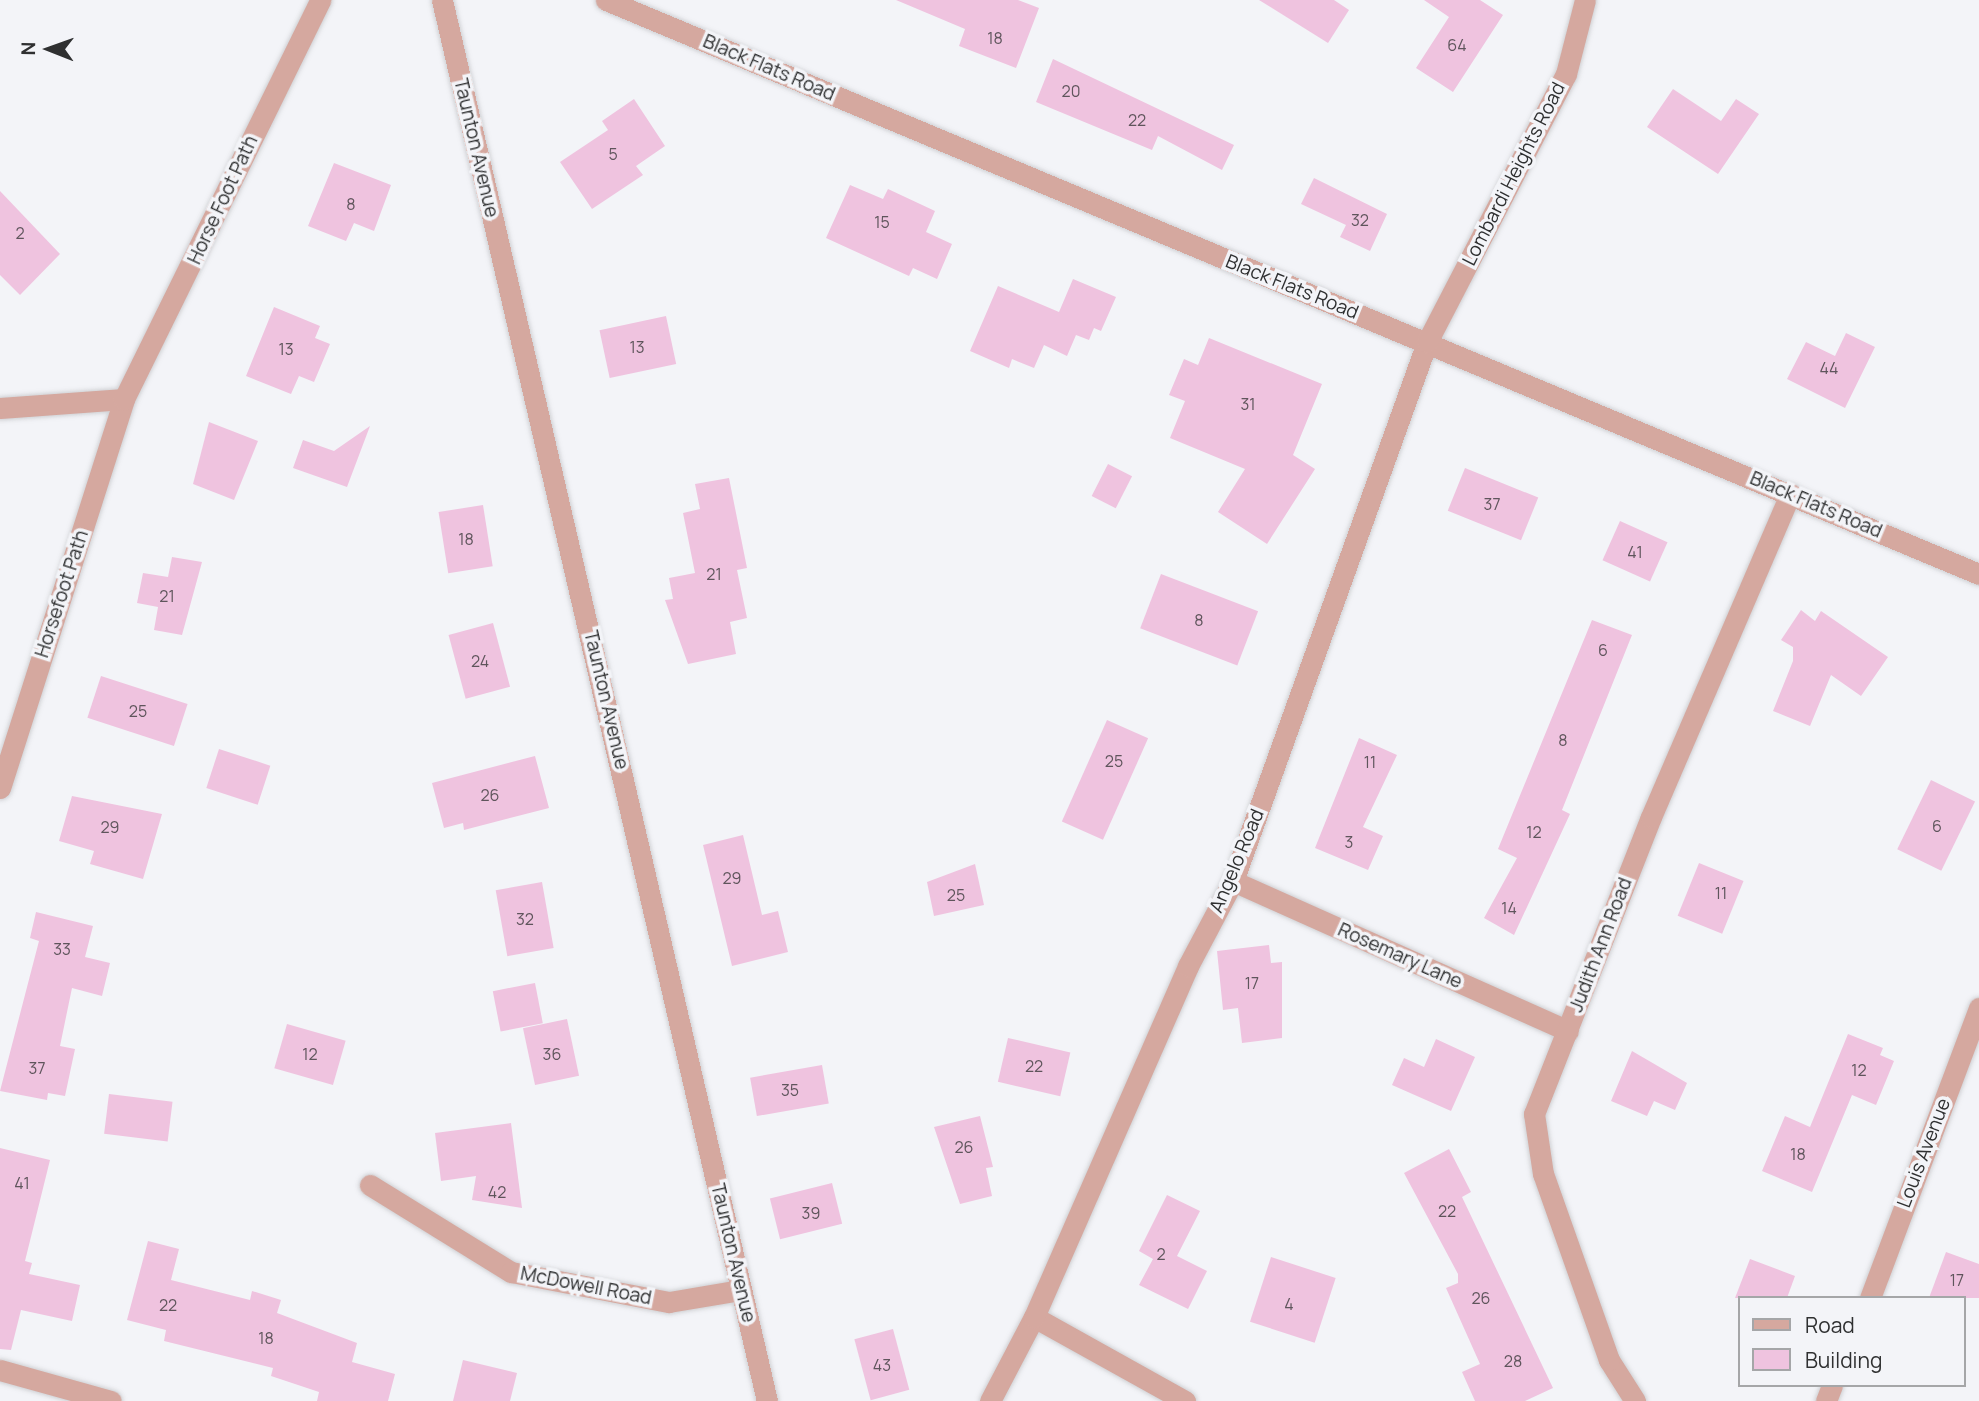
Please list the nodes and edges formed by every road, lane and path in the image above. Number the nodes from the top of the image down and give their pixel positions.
1 (320, 0) edge
2 (442, 0) edge
3 (606, 0) edge
4 (1585, 0) edge
5 (1427, 342) junction
6 (124, 399) junction
7 (0, 408) edge
8 (1790, 494) junction
9 (1979, 574) edge
10 (0, 789) edge
11 (1233, 881) junction
12 (1979, 1008) edge
13 (1568, 1031) junction
14 (370, 1185) dead end
15 (741, 1290) junction
16 (1871, 1296) edge
17 (1034, 1317) junction
18 (0, 1370) edge
19 (111, 1401) edge
20 (767, 1401) edge
21 (990, 1401) edge
22 (1185, 1401) edge
23 (1635, 1401) edge

1 - 6 street, Horse Foot Path
2 - 15 street, Taunton Avenue
3 - 5 street, Black Flats Road
4 - 5 street, Lombardi Heights Road
5 - 8 street, Black Flats Road
5 - 11 street, Angelo Road
6 - 7 street
6 - 10 street, Horsefoot Path
8 - 9 street, Black Flats Road
8 - 13 street, Judith Ann Road
11 - 13 street, Rosemary Lane
11 - 17 street, Angelo Road
12 - 16 street, Louis Avenue
13 - 23 street, Judith Ann Road
14 - 15 street, McDowell Road
15 - 20 street, Taunton Avenue
17 - 21 street, Angelo Road
17 - 22 street
18 - 19 street

